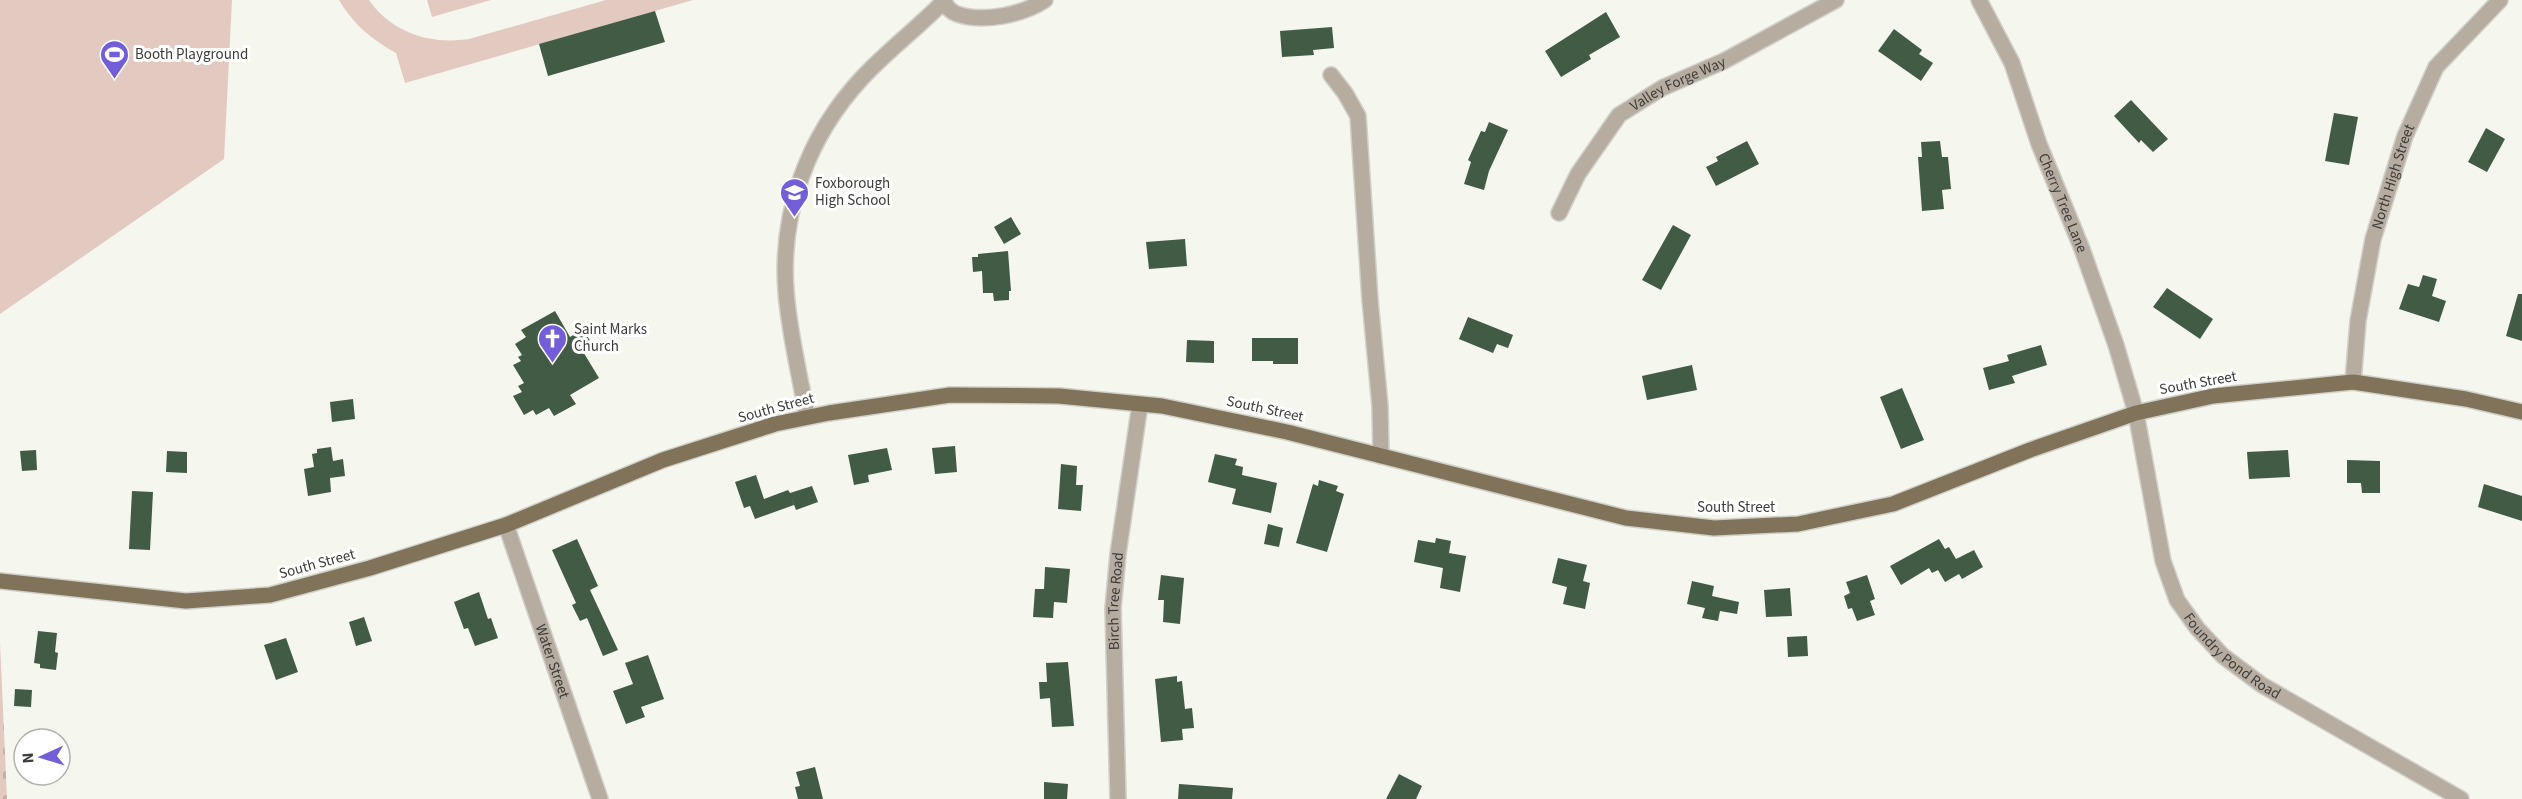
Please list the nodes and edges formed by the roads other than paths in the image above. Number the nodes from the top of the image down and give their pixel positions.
1 (1044, 0) edge
2 (1836, 0) edge
3 (1978, 0) edge
4 (2500, 0) edge
5 (944, 1) edge
6 (1331, 75) dead end
7 (1559, 213) dead end
8 (2353, 382) junction
9 (1140, 404) junction
10 (2522, 412) edge
11 (2136, 413) junction
12 (807, 417) junction
13 (1381, 456) junction
14 (506, 525) junction
15 (0, 581) edge
16 (600, 799) edge
17 (1118, 799) edge
18 (2461, 799) edge

1 - 5 street
2 - 7 street, Valley Forge Way
3 - 11 street, Cherry Tree Lane
4 - 8 street, North High Street
5 - 12 street
6 - 13 street
8 - 10 main road, South Street
8 - 11 main road, South Street
9 - 12 main road, South Street
9 - 13 main road, South Street
9 - 17 street, Birch Tree Road
11 - 13 main road, South Street
11 - 18 street, Foundry Pond Road
12 - 14 main road, South Street
14 - 15 main road, South Street
14 - 16 street, Water Street

